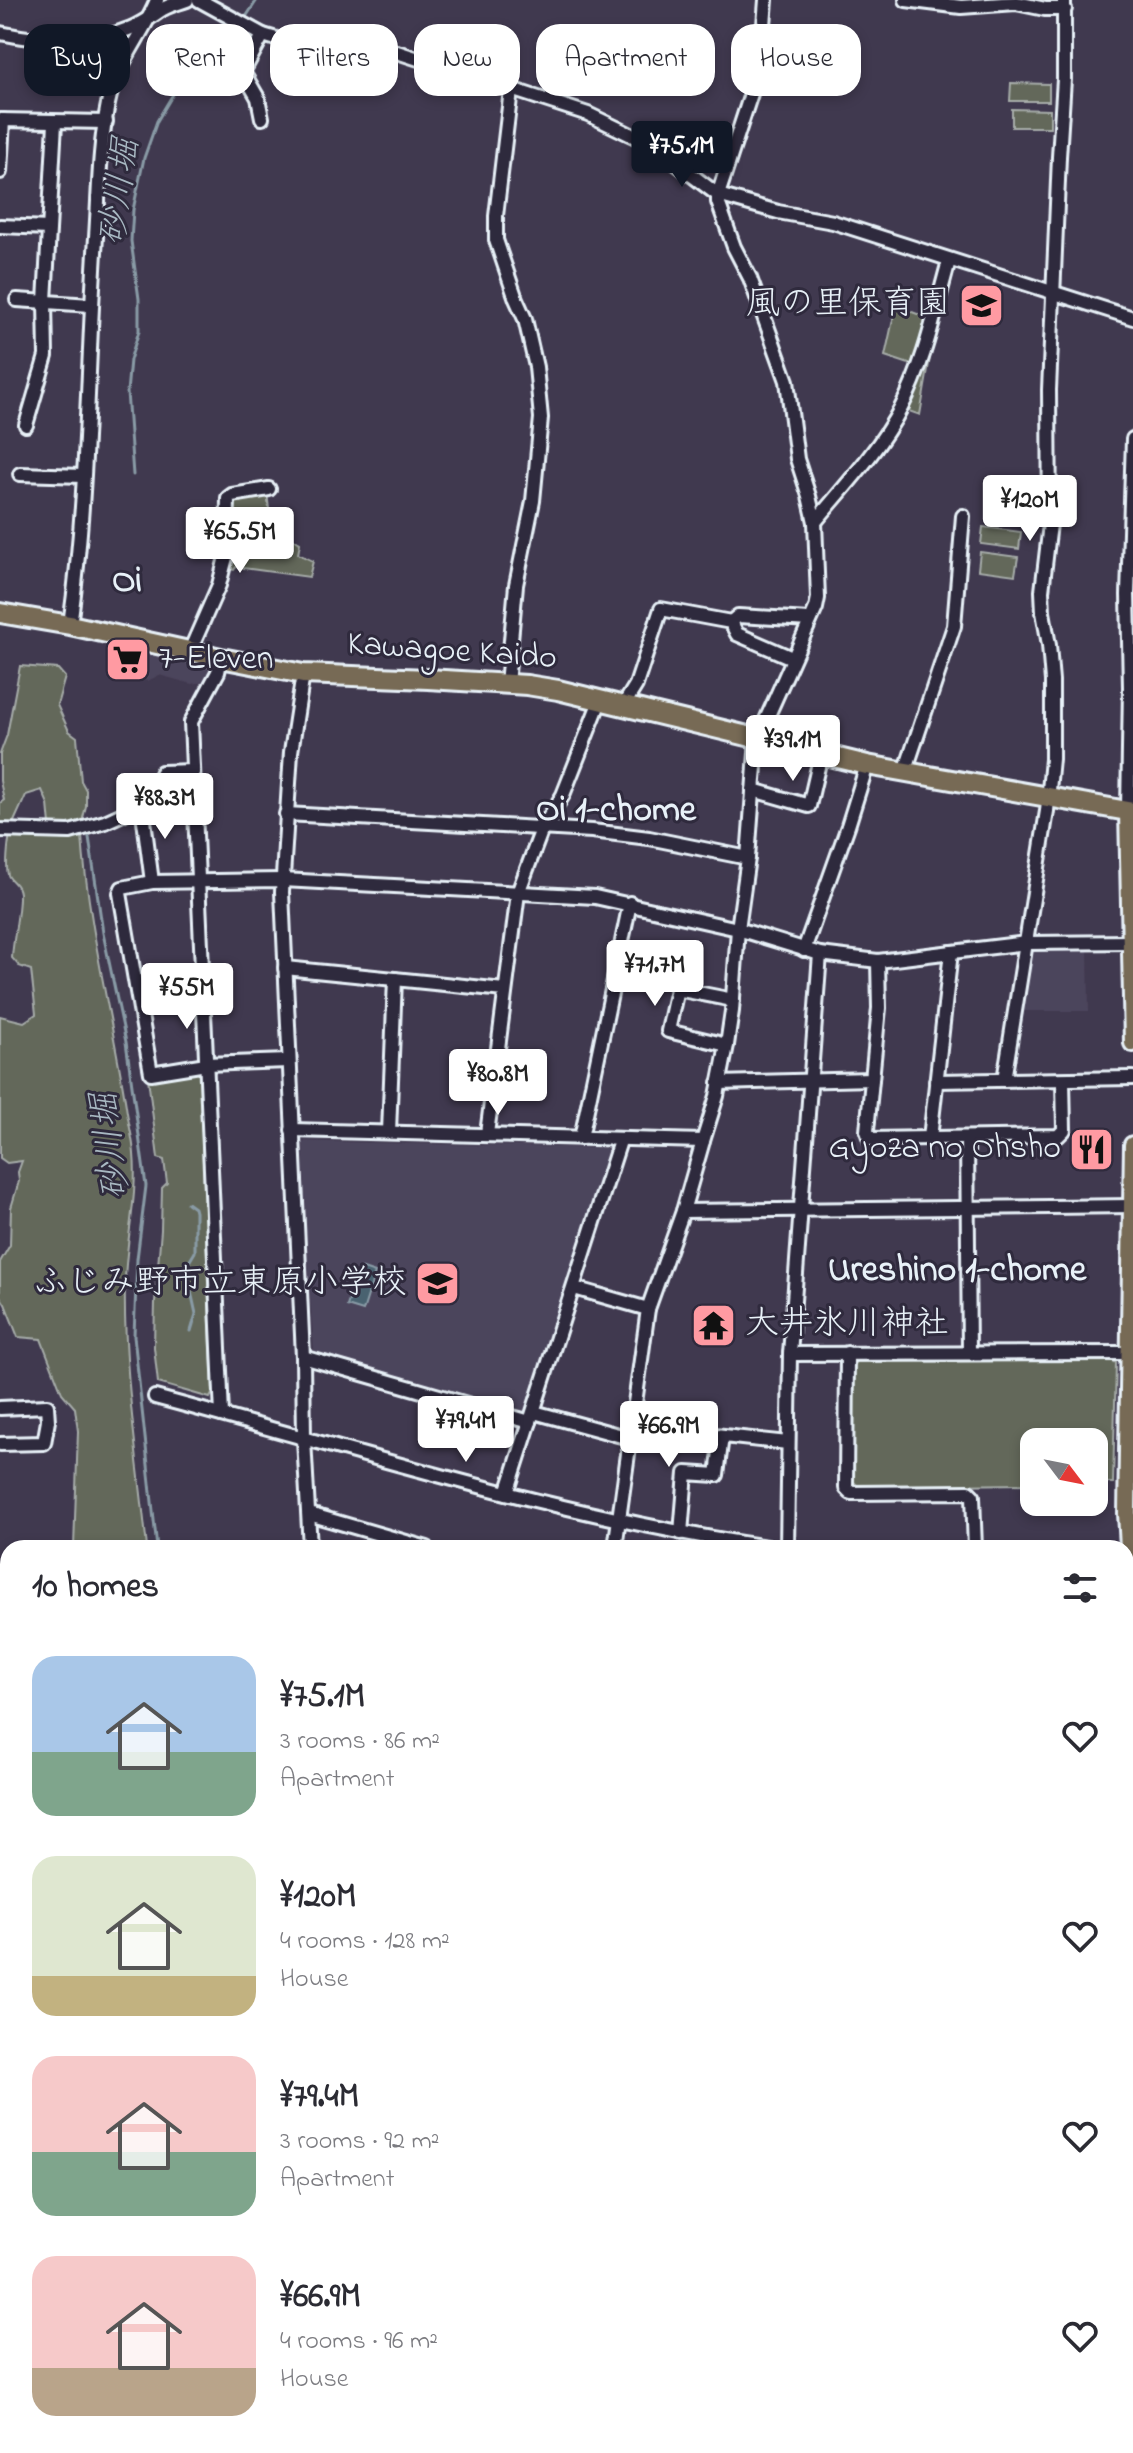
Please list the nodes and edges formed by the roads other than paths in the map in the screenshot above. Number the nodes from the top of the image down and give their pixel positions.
1 (157, 0) edge
2 (187, 0) edge
3 (199, 0) edge
4 (766, 0) edge
5 (906, 0) edge
6 (1064, 4) edge
7 (149, 20) junction
8 (258, 32) junction
9 (0, 33) edge
10 (414, 58) edge
11 (520, 93) edge
12 (510, 96) edge
13 (262, 118) dead end
14 (1, 120) edge
15 (106, 122) junction
16 (55, 123) junction
17 (0, 172) edge
18 (718, 195) junction
19 (0, 226) edge
20 (49, 228) junction
21 (949, 261) junction
22 (1054, 293) junction
23 (17, 300) dead end
24 (45, 301) junction
25 (91, 305) junction
26 (1133, 318) edge
27 (26, 425) dead end
28 (1133, 439) edge
29 (20, 474) dead end
30 (83, 476) junction
31 (269, 489) dead end
32 (963, 516) dead end
33 (815, 522) junction
34 (0, 613) edge
35 (810, 620) junction
36 (731, 622) junction
37 (70, 625) junction
38 (190, 651) junction
39 (221, 658) junction
40 (792, 658) junction
41 (303, 674) junction
42 (507, 684) junction
43 (600, 701) junction
44 (623, 706) junction
45 (757, 740) junction
46 (821, 754) junction
47 (867, 765) junction
48 (193, 771) junction
49 (905, 772) junction
50 (753, 790) junction
51 (1050, 797) junction
52 (142, 805) junction
53 (1130, 811) edge
54 (286, 814) junction
55 (542, 829) junction
56 (0, 830) edge
57 (748, 858) junction
58 (199, 880) junction
59 (283, 880) junction
60 (152, 882) junction
61 (518, 893) junction
62 (630, 903) junction
63 (738, 929) junction
64 (1132, 942) edge
65 (1027, 943) junction
66 (804, 950) junction
67 (951, 952) junction
68 (820, 954) junction
69 (878, 961) junction
70 (285, 968) junction
71 (395, 979) junction
72 (504, 990) junction
73 (733, 1000) junction
74 (1133, 1043) edge
75 (727, 1045) junction
76 (289, 1061) junction
77 (206, 1064) junction
78 (1133, 1078) edge
79 (872, 1079) junction
80 (1004, 1080) junction
81 (1063, 1080) junction
82 (811, 1081) junction
83 (936, 1081) junction
84 (719, 1083) junction
85 (292, 1130) junction
86 (389, 1132) junction
87 (487, 1134) junction
88 (581, 1138) junction
89 (930, 1138) junction
90 (967, 1138) junction
91 (620, 1141) junction
92 (703, 1141) junction
93 (1133, 1145) edge
94 (1133, 1206) edge
95 (967, 1208) junction
96 (799, 1210) junction
97 (683, 1211) junction
98 (574, 1288) junction
99 (648, 1309) junction
100 (847, 1353) junction
101 (969, 1353) junction
102 (1129, 1353) junction
103 (790, 1354) junction
104 (303, 1357) junction
105 (155, 1397) dead end
106 (0, 1408) edge
107 (222, 1415) junction
108 (532, 1417) junction
109 (630, 1432) junction
110 (722, 1436) junction
111 (304, 1439) junction
112 (788, 1443) junction
113 (0, 1444) edge
114 (1130, 1486) edge
115 (507, 1493) junction
116 (309, 1514) junction
117 (619, 1521) junction
118 (681, 1533) junction
119 (310, 1540) edge
120 (378, 1540) edge
121 (616, 1540) edge
122 (725, 1540) edge
123 (787, 1540) edge
124 (975, 1540) edge
125 (1129, 1540) edge

1 - 7 street
2 - 7 street
3 - 8 street
4 - 18 street
5 - 6 street
6 - 22 street
7 - 9 street
7 - 15 street
8 - 10 street
8 - 13 street
11 - 18 street
12 - 42 street
14 - 16 street
14 - 17 street
15 - 16 street
15 - 25 street
16 - 20 street
18 - 21 street
18 - 33 street
19 - 20 street
20 - 24 street
21 - 22 street
21 - 33 street
22 - 26 street
22 - 51 street
23 - 24 street
24 - 25 street
24 - 27 street
25 - 30 street
28 - 53 street
29 - 30 street
30 - 37 street
31 - 38 street
32 - 49 street
33 - 35 street
34 - 37 highway, Kawagoe Kaido
35 - 36 street
35 - 40 street
36 - 40 street
36 - 44 street
37 - 38 highway, Kawagoe Kaido
38 - 39 highway, Kawagoe Kaido
39 - 41 highway, Kawagoe Kaido
39 - 48 street
40 - 45 street
41 - 42 highway, Kawagoe Kaido
41 - 54 street
42 - 43 highway, Kawagoe Kaido
43 - 44 highway, Kawagoe Kaido
43 - 55 street
44 - 45 highway, Kawagoe Kaido
45 - 46 highway, Kawagoe Kaido
45 - 50 street
46 - 47 highway, Kawagoe Kaido
46 - 50 street
47 - 49 highway, Kawagoe Kaido
47 - 66 street
48 - 52 street
48 - 58 street
49 - 51 highway, Kawagoe Kaido
50 - 57 street
51 - 53 highway, Kawagoe Kaido
51 - 65 street
52 - 56 street
52 - 60 street
53 - 64 main road
54 - 55 street
54 - 59 street
55 - 57 street
55 - 61 street
57 - 63 street
58 - 59 street
58 - 60 street
58 - 77 street
59 - 61 street
59 - 70 street
60 - 77 street
61 - 62 street
61 - 72 street
62 - 63 street
62 - 88 street
63 - 66 street
63 - 73 street
64 - 65 street
64 - 74 main road
65 - 67 street
65 - 80 street
66 - 68 street
67 - 69 street
67 - 83 street
68 - 69 street
68 - 82 street
69 - 79 street
70 - 71 street
70 - 76 street
71 - 72 street
71 - 86 street
72 - 87 street
73 - 75 street
73 - 75 street
75 - 84 street
76 - 77 street
76 - 85 street
77 - 107 street
78 - 81 street
79 - 82 street
79 - 89 street
80 - 81 street
80 - 83 street
81 - 90 street
82 - 84 street
82 - 96 street
83 - 89 street
84 - 92 street
85 - 86 street
85 - 104 street
86 - 87 street
87 - 88 street
88 - 91 street
89 - 90 street
90 - 95 street
91 - 92 street
91 - 98 street
92 - 97 street
93 - 94 main road
94 - 95 street
94 - 102 main road
95 - 96 street
95 - 101 street
96 - 97 street
96 - 103 street
97 - 99 street
98 - 99 street
98 - 108 street
99 - 109 street
100 - 101 street
100 - 103 street
100 - 124 street
101 - 102 street
102 - 114 main road
103 - 112 street
104 - 108 street
104 - 111 street
105 - 107 street
106 - 113 street
107 - 111 street
108 - 109 street
108 - 115 street
109 - 110 street
109 - 117 street
110 - 112 street
110 - 118 street
111 - 115 street
111 - 116 street
112 - 123 street
114 - 125 main road
115 - 117 street
116 - 119 street
116 - 120 street
117 - 118 street
117 - 121 street
118 - 122 street

